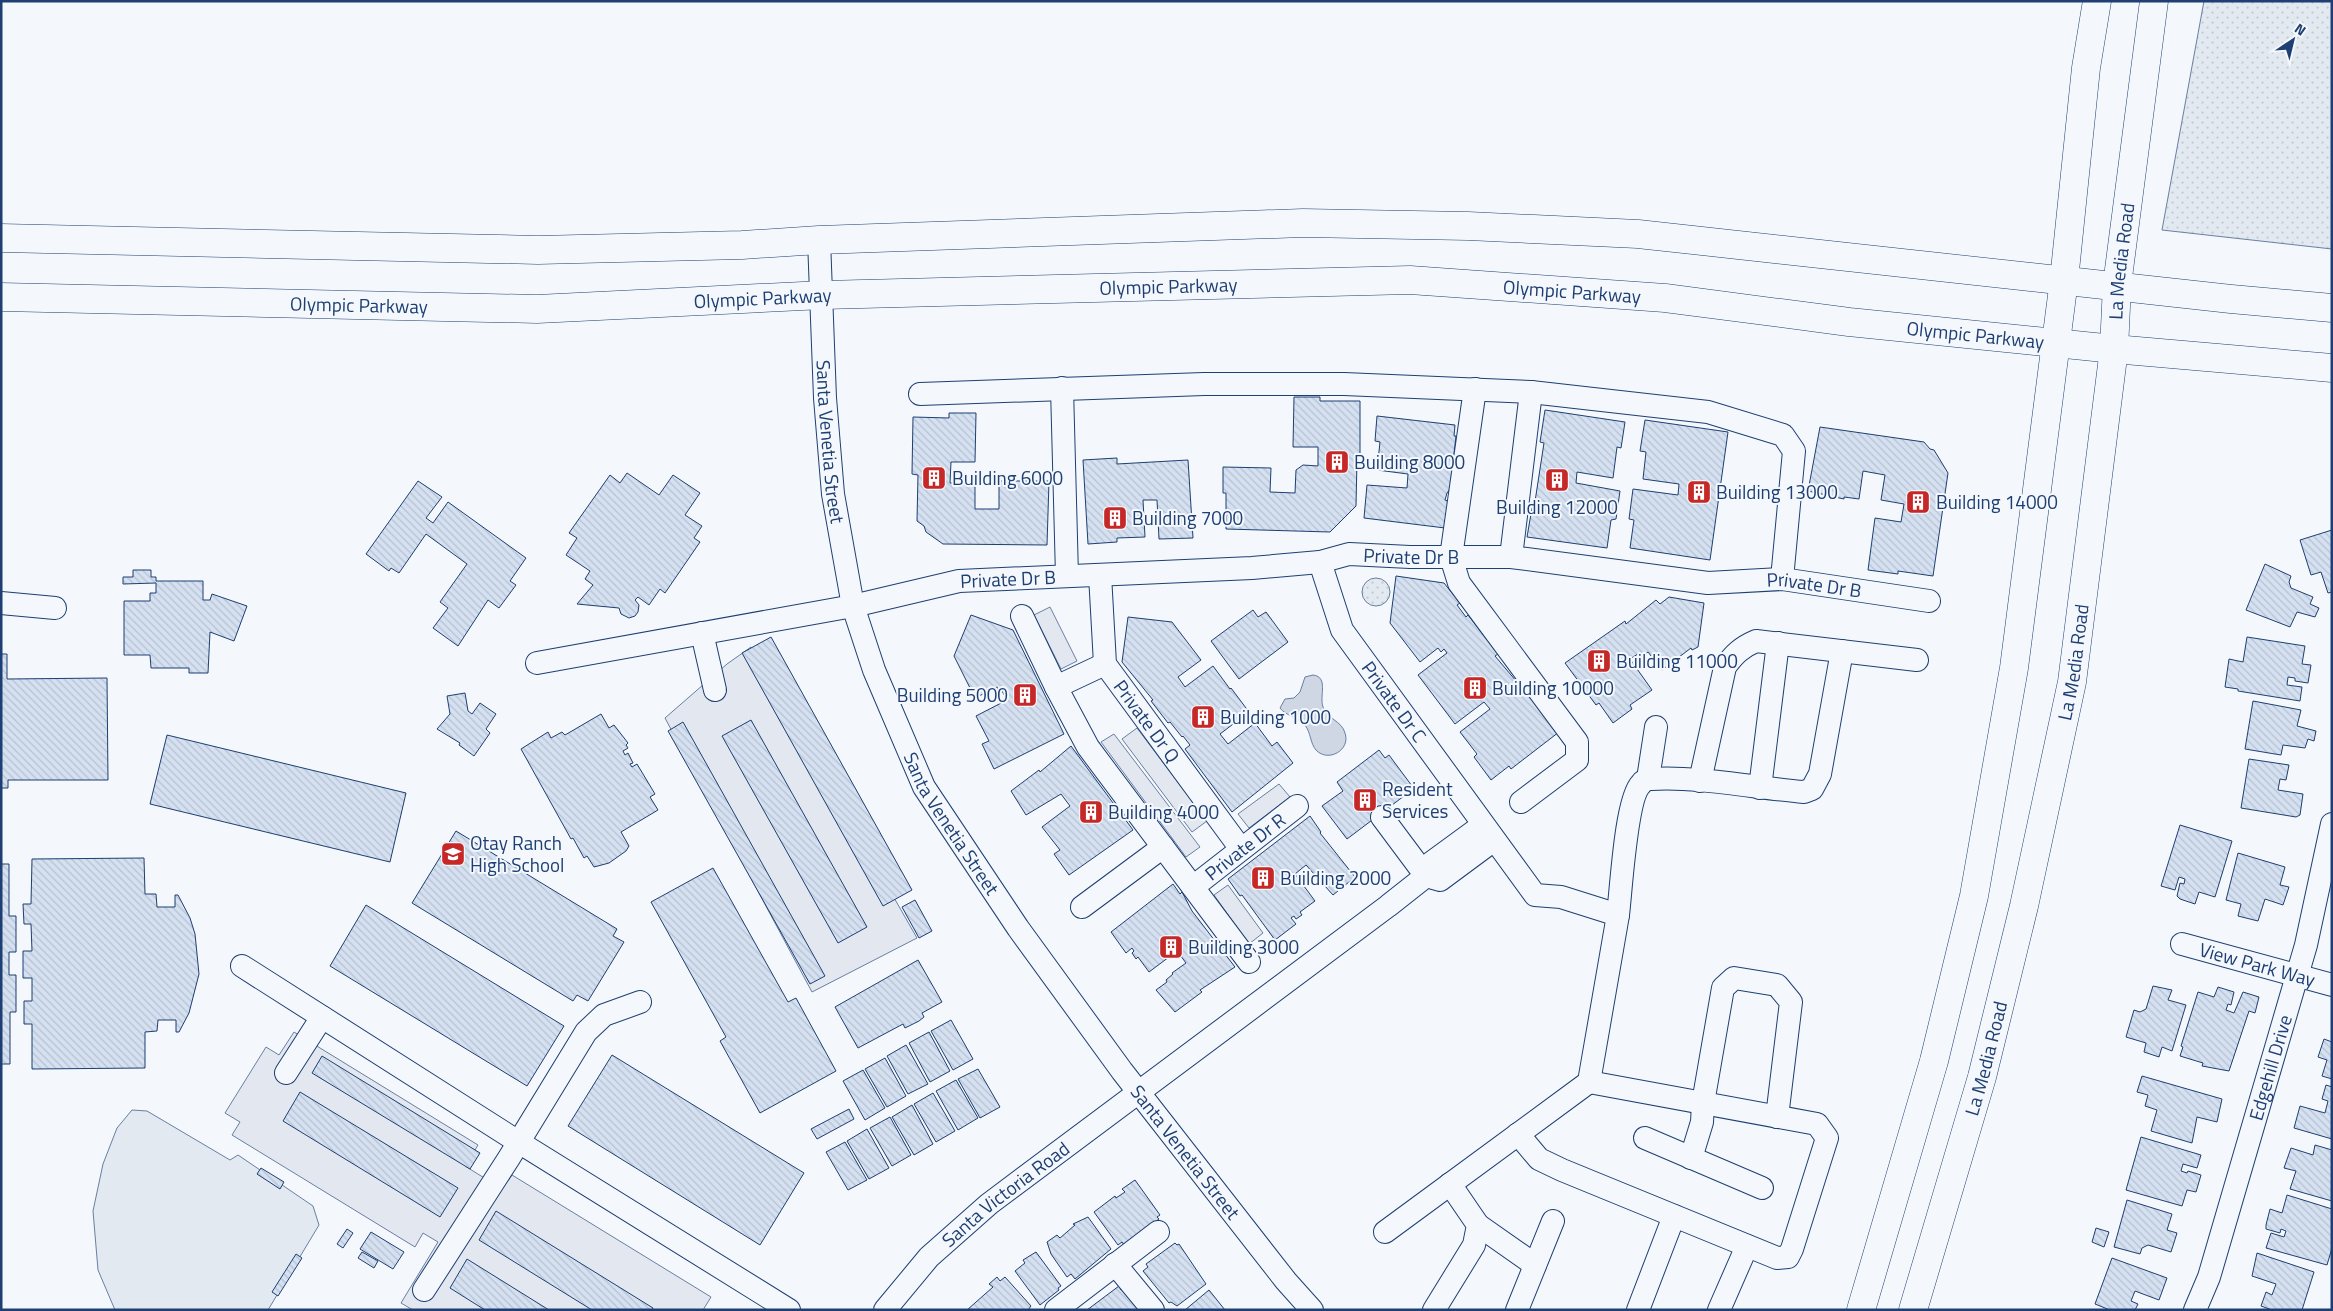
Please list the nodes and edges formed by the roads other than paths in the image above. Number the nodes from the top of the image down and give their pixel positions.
1 (2097, 1) edge
2 (2154, 1) edge
3 (1, 238) edge
4 (820, 240) junction
5 (2064, 280) junction
6 (2116, 285) junction
7 (823, 294) junction
8 (1, 297) edge
9 (2332, 308) edge
10 (2056, 343) junction
11 (2114, 349) junction
12 (2332, 368) edge
13 (1062, 388) junction
14 (1475, 389) junction
15 (1532, 392) junction
16 (920, 394) dead end
17 (1451, 557) junction
18 (1511, 557) junction
19 (1320, 562) junction
20 (1100, 575) junction
21 (1067, 576) junction
22 (1782, 580) junction
23 (1929, 600) dead end
24 (1, 603) edge
25 (853, 606) junction
26 (55, 608) dead end
27 (1022, 616) dead end
28 (702, 633) junction
29 (1778, 643) junction
30 (1842, 651) junction
31 (1917, 660) dead end
32 (537, 663) dead end
33 (1106, 664) junction
34 (1056, 687) junction
35 (715, 690) dead end
36 (1656, 727) dead end
37 (1648, 779) junction
38 (1700, 781) junction
39 (1760, 788) junction
40 (1521, 802) dead end
41 (1297, 806) dead end
42 (1382, 817) dead end
43 (2332, 824) edge
44 (1488, 832) junction
45 (1163, 847) junction
46 (1241, 849) junction
47 (1426, 876) junction
48 (1193, 887) junction
49 (1082, 907) dead end
50 (1618, 915) junction
51 (2182, 944) dead end
52 (1249, 962) dead end
53 (242, 966) dead end
54 (2298, 975) junction
55 (2332, 985) edge
56 (640, 1002) dead end
57 (322, 1017) junction
58 (286, 1074) dead end
59 (1589, 1082) junction
60 (1138, 1093) junction
61 (1703, 1103) junction
62 (1777, 1116) junction
63 (1518, 1134) junction
64 (1645, 1138) dead end
65 (519, 1142) junction
66 (1691, 1158) junction
67 (1450, 1184) junction
68 (1762, 1188) dead end
69 (1674, 1216) junction
70 (1554, 1221) dead end
71 (1478, 1225) junction
72 (1158, 1232) dead end
73 (1385, 1232) dead end
74 (1747, 1246) junction
75 (1115, 1264) junction
76 (1535, 1265) junction
77 (424, 1290) dead end
78 (790, 1310) edge
79 (885, 1310) edge
80 (1056, 1310) edge
81 (1153, 1310) edge
82 (1312, 1310) edge
83 (1434, 1310) edge
84 (1517, 1310) edge
85 (1638, 1310) edge
86 (1719, 1310) edge
87 (1861, 1310) edge
88 (1913, 1310) edge
89 (2196, 1310) edge

1 - 5 main road
2 - 6 main road, La Media Road
3 - 4 main road
4 - 5 main road
4 - 7 street, Santa Venetia Street
5 - 6 main road
5 - 10 main road
6 - 9 main road
6 - 11 main road, La Media Road
7 - 8 main road, Olympic Parkway
7 - 10 main road, Olympic Parkway
7 - 25 street, Santa Venetia Street
10 - 11 main road, Olympic Parkway
10 - 87 main road
11 - 12 main road, Olympic Parkway
11 - 88 main road, La Media Road
13 - 14 street
13 - 16 street
13 - 21 street
14 - 15 street
14 - 17 street
15 - 18 street
15 - 22 street
17 - 18 street, Private Dr B
17 - 19 street, Private Dr B
17 - 40 street
18 - 22 street, Private Dr B
19 - 20 street, Private Dr B
19 - 44 street, Private Dr C
20 - 21 street, Private Dr B
20 - 33 street, Private Dr Q
21 - 25 street, Private Dr B
22 - 23 street, Private Dr B
24 - 26 street
25 - 28 street, Private Dr B
25 - 60 street, Santa Venetia Street
27 - 34 street
28 - 32 street, Private Dr B
28 - 35 street
29 - 30 street
29 - 38 street
29 - 39 street
30 - 31 street
30 - 39 street
33 - 34 street
33 - 46 street, Private Dr Q
34 - 45 street
36 - 37 street
37 - 38 street
37 - 50 street
38 - 39 street
41 - 46 street, Private Dr R
42 - 47 street
43 - 54 street, Edgehill Drive
44 - 47 street, Santa Victoria Road
44 - 50 street, Private Dr C
45 - 48 street
45 - 49 street
46 - 48 street, Private Dr R
47 - 60 street, Santa Victoria Road
48 - 52 street
50 - 59 street
51 - 54 street, View Park Way
53 - 57 street
54 - 55 street, View Park Way
54 - 89 street, Edgehill Drive
56 - 65 street
57 - 58 street
57 - 65 street
59 - 61 street
59 - 63 street
60 - 79 street, Santa Victoria Road
60 - 82 street, Santa Venetia Street
61 - 62 street
61 - 62 street
61 - 66 street
62 - 74 street
63 - 67 street
63 - 69 street
64 - 66 street
65 - 77 street
65 - 78 street
66 - 68 street
67 - 71 street
67 - 73 street
69 - 74 street
69 - 85 street
70 - 76 street
71 - 76 street
71 - 83 street
72 - 75 street
74 - 86 street
75 - 80 street
75 - 81 street
76 - 84 street

